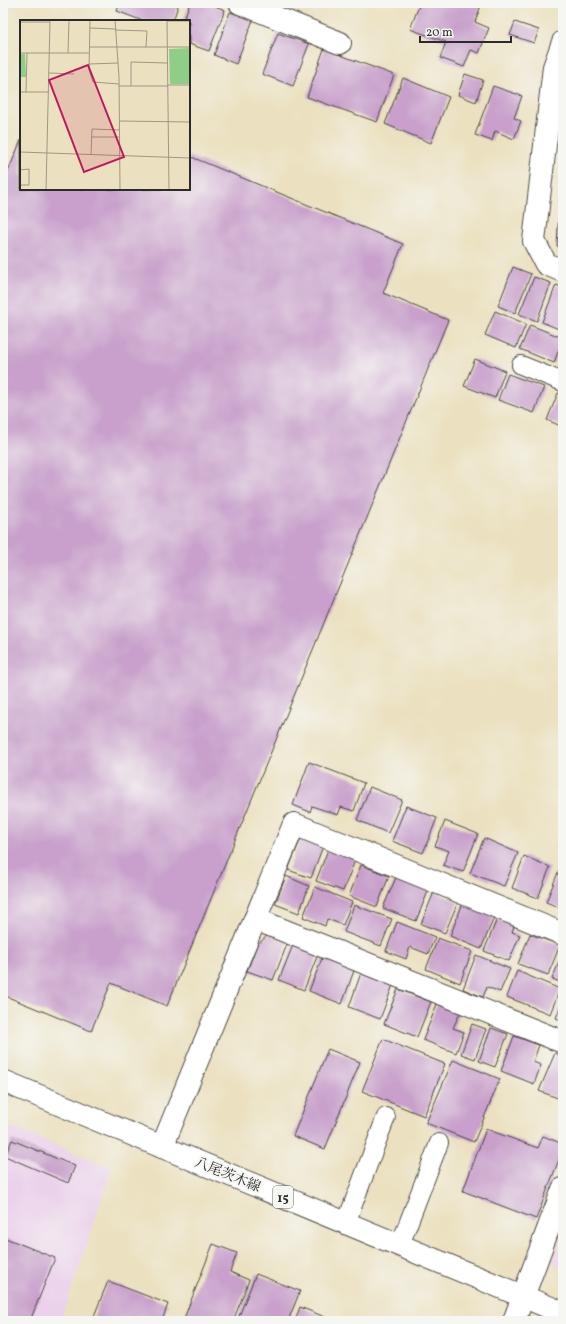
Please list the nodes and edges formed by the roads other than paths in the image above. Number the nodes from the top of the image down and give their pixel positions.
1 (240, 3) edge
2 (563, 42) edge
3 (340, 43) dead end
4 (563, 271) edge
5 (520, 365) dead end
6 (563, 382) edge
7 (255, 919) junction
8 (563, 934) edge
9 (563, 1042) edge
10 (3, 1080) edge
11 (386, 1117) dead end
12 (439, 1143) dead end
13 (162, 1147) junction
14 (563, 1189) edge
15 (346, 1223) junction
16 (400, 1245) junction
17 (523, 1297) junction
18 (563, 1313) edge
19 (514, 1321) edge

1 - 3 street
2 - 4 street
5 - 6 lane
7 - 8 street
7 - 9 street
7 - 13 street
10 - 13 street, 八尾茨木線 / 15
11 - 15 lane
12 - 16 lane
13 - 15 street, 八尾茨木線 / 15
14 - 17 street
15 - 16 street, 八尾茨木線 / 15
16 - 17 street, 八尾茨木線 / 15
17 - 18 street, 八尾茨木線 / 15
17 - 19 street

